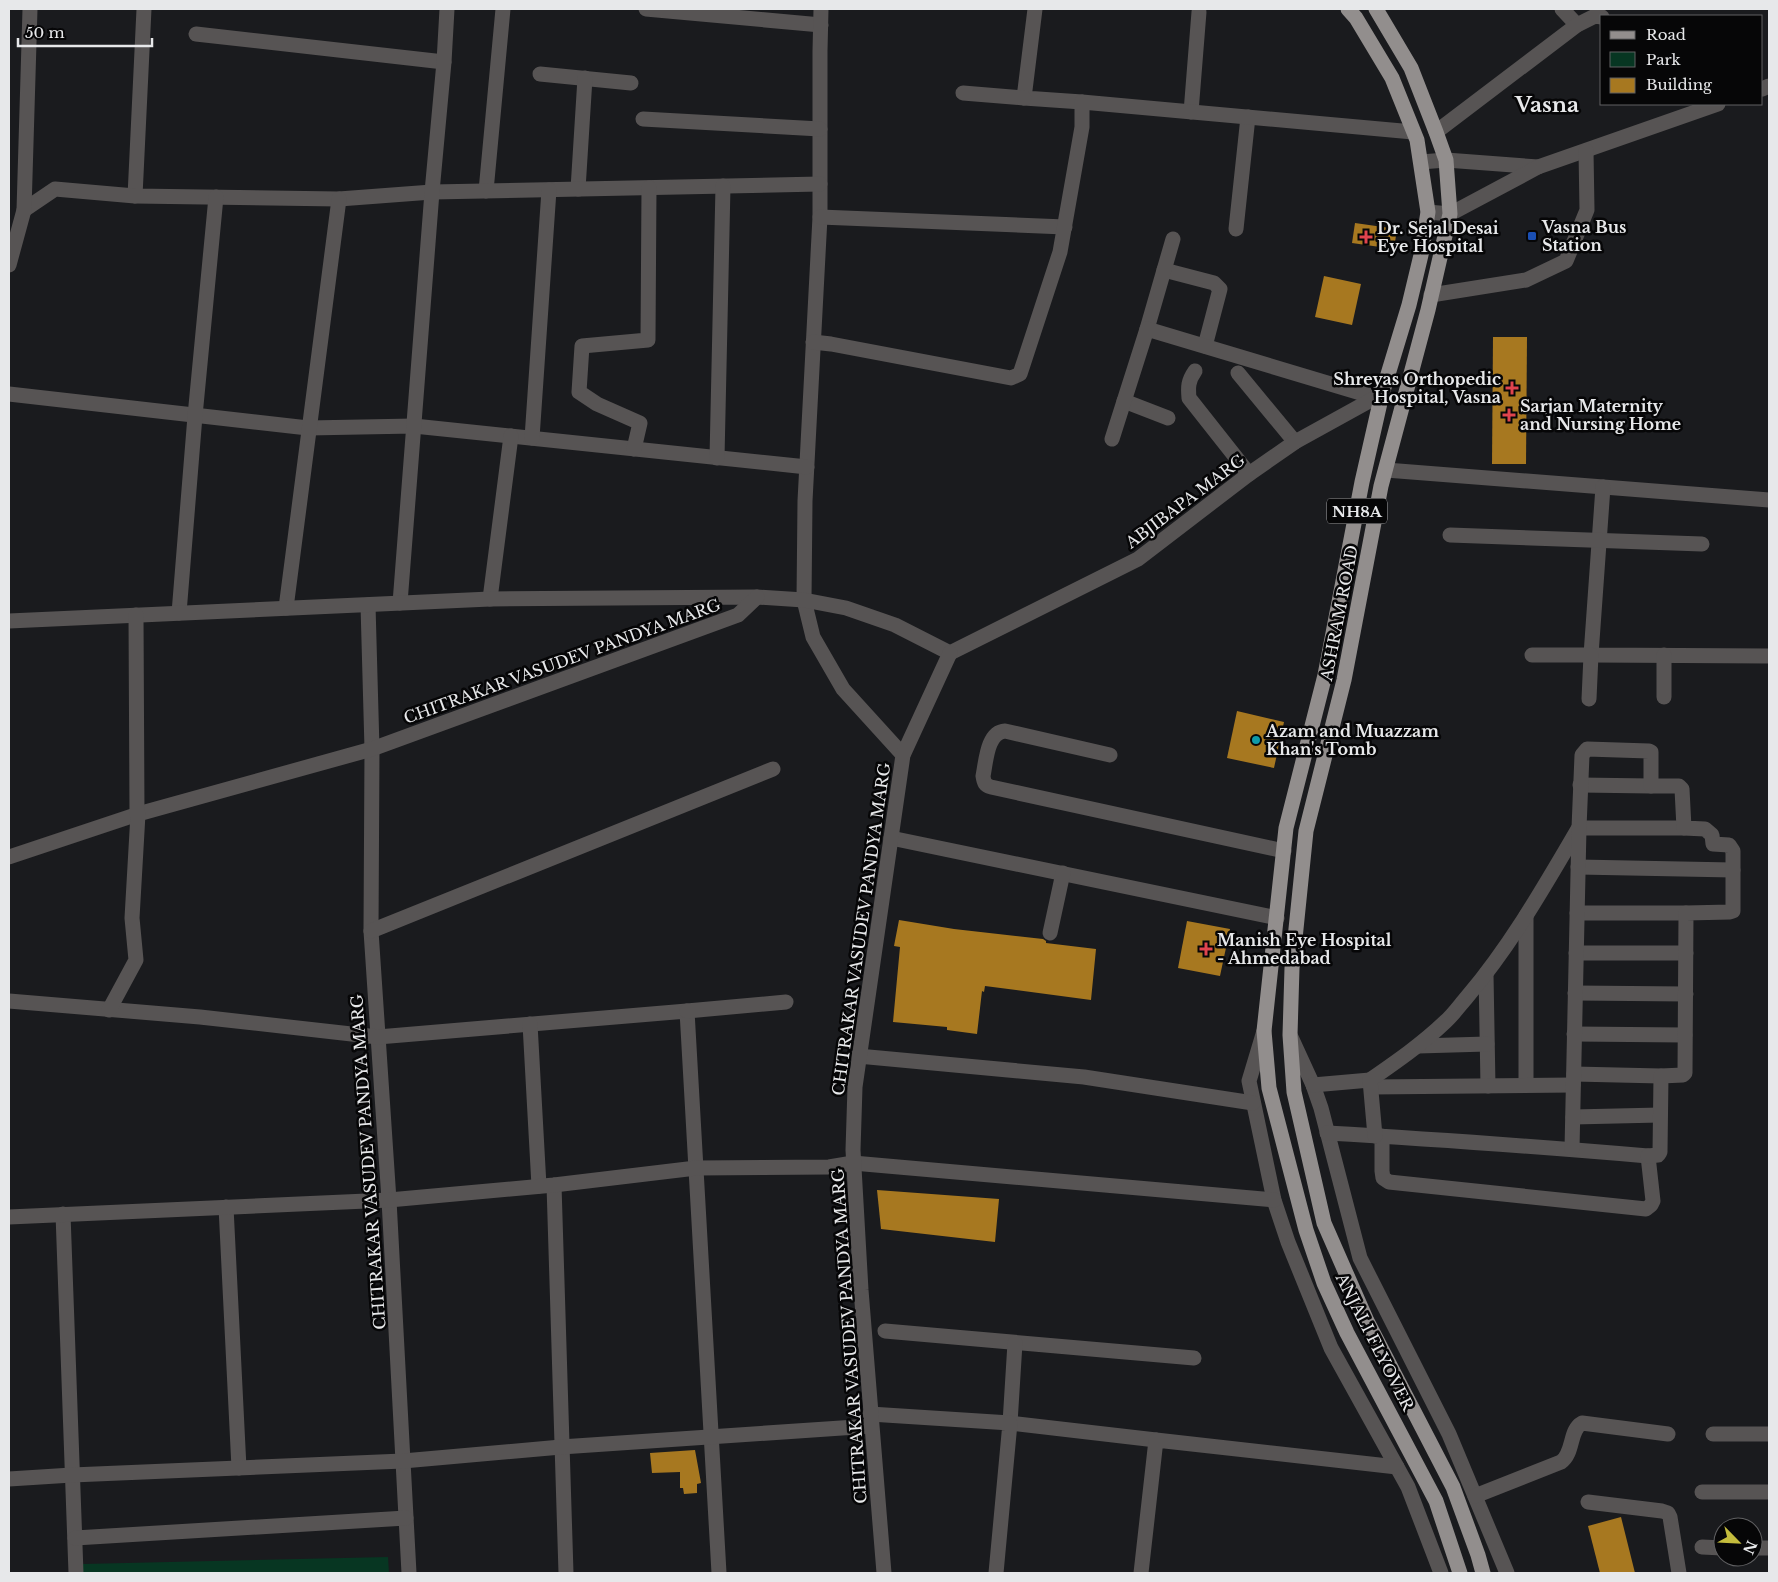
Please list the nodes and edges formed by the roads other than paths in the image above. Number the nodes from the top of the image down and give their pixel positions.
1 (30, 9) edge
2 (144, 9) edge
3 (447, 9) edge
4 (503, 9) edge
5 (646, 9) edge
6 (822, 9) edge
7 (1035, 9) edge
8 (1376, 9) edge
9 (1562, 9) edge
10 (1351, 10) edge
11 (1199, 12) dead end
12 (1601, 14) edge
13 (821, 25) junction
14 (1577, 25) junction
15 (196, 34) dead end
16 (444, 62) junction
17 (540, 74) dead end
18 (586, 78) junction
19 (631, 83) dead end
20 (963, 93) dead end
21 (1024, 98) junction
22 (1082, 102) junction
23 (1715, 105) edge
24 (1192, 112) junction
25 (1248, 117) junction
26 (643, 119) dead end
27 (820, 129) junction
28 (1413, 132) junction
29 (1436, 132) junction
30 (1586, 151) junction
31 (1446, 160) junction
32 (1421, 162) junction
33 (1538, 167) junction
34 (820, 184) junction
35 (723, 186) junction
36 (649, 188) junction
37 (578, 189) junction
38 (549, 190) junction
39 (486, 191) junction
40 (432, 192) junction
41 (135, 196) junction
42 (216, 197) junction
43 (340, 199) junction
44 (24, 210) junction
45 (1428, 212) junction
46 (1450, 214) junction
47 (820, 217) junction
48 (1065, 227) junction
49 (1236, 229) dead end
50 (1173, 239) dead end
51 (9, 264) edge
52 (1164, 270) junction
53 (1431, 295) junction
54 (1147, 329) junction
55 (813, 342) junction
56 (1205, 346) junction
57 (1194, 372) dead end
58 (1238, 373) dead end
59 (9, 394) edge
60 (1378, 395) junction
61 (1124, 401) junction
62 (195, 416) junction
63 (1168, 418) dead end
64 (414, 426) junction
65 (308, 428) junction
66 (511, 436) junction
67 (532, 438) junction
68 (1112, 439) dead end
69 (1294, 442) junction
70 (634, 449) junction
71 (717, 458) junction
72 (807, 467) junction
73 (1386, 470) junction
74 (1249, 474) junction
75 (1603, 487) junction
76 (1769, 500) edge
77 (1450, 535) dead end
78 (1599, 542) junction
79 (1702, 544) dead end
80 (757, 597) junction
81 (490, 599) junction
82 (804, 600) junction
83 (400, 603) junction
84 (368, 605) junction
85 (286, 608) junction
86 (179, 613) junction
87 (136, 615) junction
88 (9, 620) edge
89 (950, 653) junction
90 (1532, 655) dead end
91 (1590, 655) junction
92 (1664, 655) junction
93 (1769, 656) edge
94 (1664, 697) dead end
95 (1589, 699) dead end
96 (372, 749) junction
97 (903, 755) junction
98 (1110, 755) dead end
99 (773, 769) dead end
100 (1580, 785) junction
101 (1651, 786) junction
102 (138, 814) junction
103 (1579, 828) junction
104 (1684, 828) junction
105 (891, 838) junction
106 (1284, 851) junction
107 (9, 857) edge
108 (1578, 867) junction
109 (1733, 870) junction
110 (1062, 873) junction
111 (1577, 913) junction
112 (1686, 913) junction
113 (1526, 916) junction
114 (1277, 918) junction
115 (371, 931) junction
116 (1050, 932) dead end
117 (1576, 953) junction
118 (1686, 953) junction
119 (1486, 974) junction
120 (1575, 993) junction
121 (1686, 994) junction
122 (9, 1002) edge
123 (786, 1002) dead end
124 (109, 1010) junction
125 (687, 1011) junction
126 (530, 1024) junction
127 (1264, 1031) junction
128 (1574, 1034) junction
129 (1290, 1035) junction
130 (1686, 1035) junction
131 (378, 1037) junction
132 (1487, 1044) junction
133 (1418, 1046) junction
134 (858, 1056) junction
135 (1661, 1076) junction
136 (1573, 1079) junction
137 (1370, 1084) junction
138 (1313, 1086) junction
139 (1488, 1086) junction
140 (1526, 1086) junction
141 (1253, 1103) junction
142 (1660, 1115) junction
143 (1573, 1116) junction
144 (1328, 1133) junction
145 (1378, 1136) junction
146 (1572, 1149) junction
147 (1648, 1156) junction
148 (853, 1163) junction
149 (696, 1168) junction
150 (547, 1186) junction
151 (389, 1200) junction
152 (1274, 1200) junction
153 (226, 1207) junction
154 (62, 1214) junction
155 (9, 1217) edge
156 (885, 1331) dead end
157 (1015, 1343) junction
158 (1194, 1358) dead end
159 (871, 1420) junction
160 (1010, 1423) junction
161 (1668, 1434) dead end
162 (1713, 1434) dead end
163 (1769, 1434) edge
164 (711, 1437) junction
165 (1156, 1440) junction
166 (561, 1447) junction
167 (403, 1461) junction
168 (1397, 1467) junction
169 (239, 1468) junction
170 (72, 1475) junction
171 (9, 1479) edge
172 (1702, 1492) dead end
173 (1769, 1492) edge
174 (1475, 1496) junction
175 (1588, 1502) dead end
176 (406, 1518) junction
177 (75, 1538) junction
178 (1702, 1547) dead end
179 (1713, 1548) edge
180 (76, 1573) edge
181 (409, 1573) edge
182 (566, 1573) edge
183 (719, 1573) edge
184 (884, 1573) edge
185 (996, 1573) edge
186 (1142, 1573) edge
187 (1441, 1573) edge
188 (1460, 1573) edge
189 (1483, 1573) edge
190 (1507, 1573) edge
191 (1679, 1573) edge

1 - 44 street
2 - 41 street
3 - 16 street
4 - 39 street
5 - 13 street
6 - 13 street
7 - 21 street
8 - 29 main road, ASHRAM ROAD
9 - 14 street
10 - 28 main road, ASHRAM ROAD / NH8A
11 - 24 street
12 - 14 street
13 - 27 street
14 - 29 street
15 - 16 street
16 - 40 street
17 - 18 street
18 - 19 street
18 - 37 street
20 - 21 street
21 - 22 street
22 - 24 street
22 - 48 street
23 - 30 street
24 - 25 street
25 - 28 street
25 - 49 street
26 - 27 street
27 - 34 street
28 - 32 main road, ASHRAM ROAD / NH8A
29 - 31 main road, ASHRAM ROAD
30 - 33 street
30 - 53 street
31 - 32 street
31 - 33 street
31 - 46 main road, ASHRAM ROAD
32 - 45 main road, ASHRAM ROAD / NH8A
33 - 46 street
34 - 35 street
34 - 47 street
35 - 36 street
35 - 71 street
36 - 37 street
36 - 70 street
37 - 38 street
38 - 39 street
38 - 67 street
39 - 40 street
40 - 43 street
40 - 64 street
41 - 42 street
41 - 44 street
42 - 43 street
42 - 62 street
43 - 65 street
44 - 51 street
45 - 46 street
45 - 60 main road, ASHRAM ROAD / NH8A
46 - 53 main road, ASHRAM ROAD
47 - 48 street
47 - 55 street
48 - 55 street
50 - 52 street
52 - 54 street
52 - 56 street
53 - 73 main road, ASHRAM ROAD
54 - 56 street
54 - 61 street
55 - 72 street
56 - 60 street
57 - 74 street
58 - 69 street
59 - 62 street
60 - 69 street, ABJIBAPA MARG
60 - 106 main road, ASHRAM ROAD / NH8A
61 - 63 street
61 - 68 street
62 - 65 street
62 - 86 street
64 - 65 street
64 - 66 street
64 - 83 street
65 - 85 street
66 - 67 street
66 - 81 street
67 - 70 street
69 - 74 street, ABJIBAPA MARG
70 - 71 street
71 - 72 street
72 - 82 street
73 - 75 street
73 - 129 main road, ASHRAM ROAD
74 - 89 street, ABJIBAPA MARG
75 - 76 street
75 - 78 street
77 - 78 street
78 - 79 street
78 - 91 street
80 - 81 street, CHITRAKAR VASUDEV PANDYA MARG
80 - 82 street, CHITRAKAR VASUDEV PANDYA MARG
80 - 96 street, CHITRAKAR VASUDEV PANDYA MARG
81 - 83 street, CHITRAKAR VASUDEV PANDYA MARG
82 - 89 street, CHITRAKAR VASUDEV PANDYA MARG
82 - 97 street
83 - 84 street, CHITRAKAR VASUDEV PANDYA MARG
84 - 85 street, CHITRAKAR VASUDEV PANDYA MARG
84 - 96 street, CHITRAKAR VASUDEV PANDYA MARG
85 - 86 street, CHITRAKAR VASUDEV PANDYA MARG
86 - 87 street, CHITRAKAR VASUDEV PANDYA MARG
87 - 88 street, CHITRAKAR VASUDEV PANDYA MARG
87 - 102 street
89 - 97 street, CHITRAKAR VASUDEV PANDYA MARG
90 - 91 street
91 - 92 street
91 - 95 street
92 - 93 street
92 - 94 street
96 - 102 street
96 - 115 street, CHITRAKAR VASUDEV PANDYA MARG
97 - 105 street, CHITRAKAR VASUDEV PANDYA MARG
98 - 106 street
99 - 115 street
100 - 101 street
100 - 101 street
100 - 103 street
101 - 104 street
102 - 107 street
102 - 124 street
103 - 104 street
103 - 108 street
103 - 113 street
104 - 109 street
105 - 110 street
105 - 134 street, CHITRAKAR VASUDEV PANDYA MARG
106 - 114 main road, ASHRAM ROAD / NH8A
108 - 109 street
108 - 111 street
109 - 112 street
110 - 114 street
110 - 116 street
111 - 112 street
111 - 117 street
112 - 118 street
113 - 119 street
113 - 140 street
114 - 127 main road, ASHRAM ROAD / NH8A
115 - 131 street, CHITRAKAR VASUDEV PANDYA MARG
117 - 118 street
117 - 120 street
118 - 121 street
119 - 132 street
119 - 133 street
120 - 121 street
120 - 128 street
121 - 130 street
122 - 124 street
123 - 125 street
124 - 131 street
125 - 126 street
125 - 149 street
126 - 131 street
126 - 150 street
127 - 141 street
127 - 188 main road, ANJALI FLYOVER / NH8A
128 - 130 street
128 - 136 street
129 - 138 street
129 - 189 main road, ANJALI FLYOVER
130 - 135 street
131 - 151 street, CHITRAKAR VASUDEV PANDYA MARG
132 - 133 street
132 - 139 street
133 - 137 street
134 - 141 street
134 - 148 street, CHITRAKAR VASUDEV PANDYA MARG
135 - 136 street
135 - 142 street
136 - 140 street
136 - 143 street
137 - 138 street
137 - 139 street
137 - 145 street
138 - 144 street
139 - 140 street
141 - 152 street
142 - 143 street
142 - 147 street
143 - 146 street
144 - 145 street
144 - 174 street
145 - 146 street
145 - 147 street
146 - 147 street
148 - 149 street
148 - 152 street
148 - 159 street, CHITRAKAR VASUDEV PANDYA MARG
149 - 150 street
149 - 164 street
150 - 151 street
150 - 166 street
151 - 153 street
151 - 167 street, CHITRAKAR VASUDEV PANDYA MARG
152 - 168 street
153 - 154 street
153 - 169 street
154 - 155 street
154 - 170 street
156 - 157 street
157 - 158 street
157 - 160 street
159 - 160 street
159 - 164 street
159 - 184 street, CHITRAKAR VASUDEV PANDYA MARG
160 - 165 street
160 - 185 street
161 - 174 street
162 - 163 street
164 - 166 street
164 - 183 street
165 - 168 street
165 - 186 street
166 - 167 street
166 - 182 street
167 - 169 street
167 - 176 street, CHITRAKAR VASUDEV PANDYA MARG
168 - 187 street
169 - 170 street
170 - 171 street
170 - 177 street
172 - 173 street
174 - 190 street
175 - 191 street
176 - 177 street
176 - 181 street, CHITRAKAR VASUDEV PANDYA MARG
177 - 180 street
178 - 179 street

